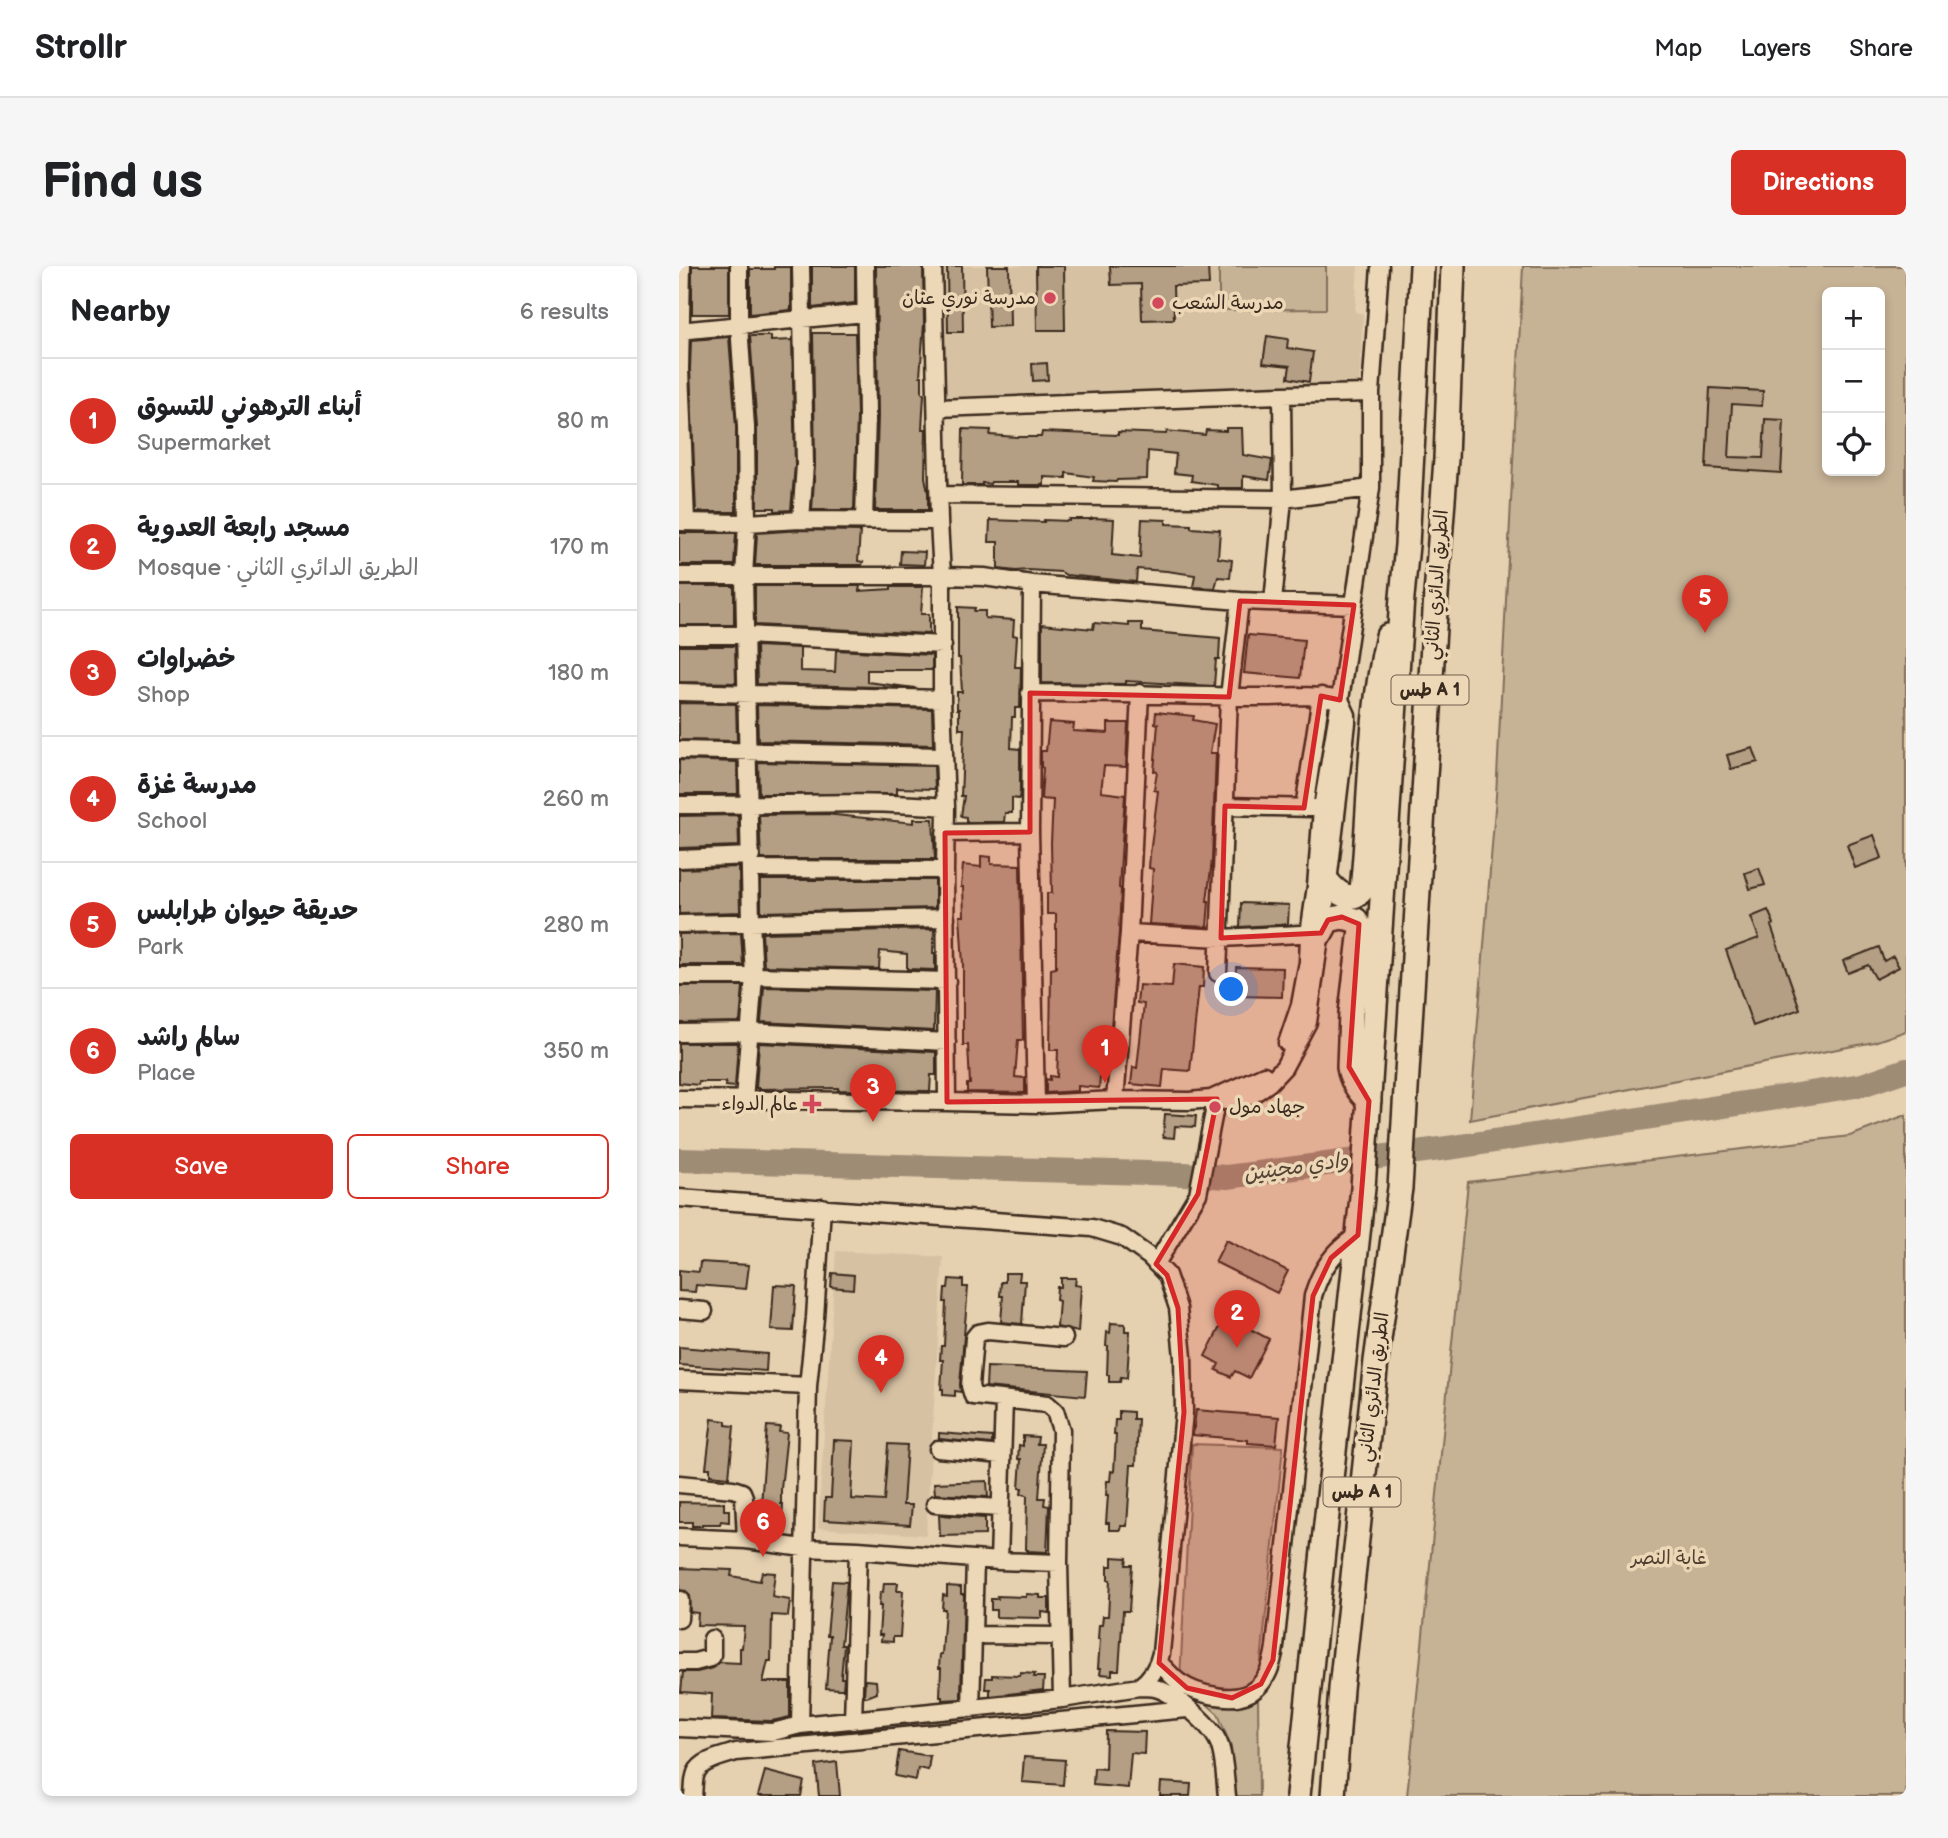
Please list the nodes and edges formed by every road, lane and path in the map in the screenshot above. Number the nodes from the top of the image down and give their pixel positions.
1 (682, 266) edge
2 (739, 266) edge
3 (801, 266) edge
4 (865, 266) edge
5 (933, 266) edge
6 (1380, 266) edge
7 (1422, 266) edge
8 (1453, 266) edge
9 (865, 313) junction
10 (801, 319) junction
11 (739, 325) junction
12 (680, 331) edge
13 (1371, 393) junction
14 (1282, 395) junction
15 (937, 408) junction
16 (1371, 488) junction
17 (940, 495) junction
18 (1283, 499) junction
19 (801, 520) junction
20 (864, 520) junction
21 (939, 521) junction
22 (683, 522) edge
23 (747, 523) junction
24 (679, 576) edge
25 (942, 576) junction
26 (744, 577) junction
27 (1032, 584) junction
28 (1402, 597) junction
29 (1240, 601) junction
30 (1273, 602) junction
31 (1353, 606) junction
32 (679, 635) edge
33 (745, 635) junction
34 (943, 645) junction
35 (679, 692) edge
36 (746, 693) junction
37 (1030, 693) junction
38 (1140, 694) junction
39 (1321, 696) junction
40 (1229, 697) junction
41 (942, 699) junction
42 (1340, 701) junction
43 (679, 750) edge
44 (747, 752) junction
45 (943, 756) junction
46 (679, 805) edge
47 (750, 806) junction
48 (1225, 806) junction
49 (946, 807) junction
50 (1304, 808) junction
51 (1322, 808) junction
52 (1030, 832) junction
53 (945, 833) junction
54 (679, 859) edge
55 (751, 863) junction
56 (945, 870) junction
57 (1328, 882) junction
58 (946, 918) junction
59 (751, 922) junction
60 (679, 924) edge
61 (1129, 933) junction
62 (1315, 933) junction
63 (1221, 938) junction
64 (1218, 973) dead end
65 (679, 976) edge
66 (754, 976) junction
67 (947, 981) junction
68 (750, 1032) junction
69 (679, 1033) edge
70 (947, 1042) junction
71 (679, 1099) edge
72 (1212, 1099) junction
73 (744, 1100) junction
74 (1115, 1100) junction
75 (947, 1102) junction
76 (1036, 1104) junction
77 (1369, 1106) junction
78 (679, 1198) edge
79 (822, 1207) junction
80 (1357, 1235) junction
81 (1156, 1264) junction
82 (679, 1309) edge
83 (704, 1311) dead end
84 (1064, 1338) dead end
85 (679, 1380) edge
86 (808, 1386) junction
87 (1004, 1400) junction
88 (938, 1449) dead end
89 (1002, 1455) junction
90 (679, 1484) edge
91 (935, 1504) dead end
92 (1000, 1508) junction
93 (679, 1537) edge
94 (746, 1540) junction
95 (803, 1548) junction
96 (858, 1550) junction
97 (975, 1560) junction
98 (999, 1561) junction
99 (1059, 1563) junction
100 (680, 1600) edge
101 (679, 1619) edge
102 (973, 1635) junction
103 (1060, 1636) junction
104 (712, 1639) dead end
105 (679, 1662) edge
106 (1159, 1662) junction
107 (1139, 1687) junction
108 (1062, 1699) junction
109 (971, 1709) junction
110 (1187, 1709) junction
111 (853, 1721) junction
112 (800, 1725) junction
113 (679, 1728) edge
114 (693, 1796) edge
115 (1227, 1796) edge
116 (1298, 1796) edge
117 (1333, 1796) edge

1 - 12 street
2 - 11 street
3 - 10 street
4 - 9 street
5 - 15 street
6 - 13 street
7 - 28 highway, الطريق الدائري الثاني / طس A 1
8 - 117 highway, الطريق الدائري الثاني / طس A 1
9 - 10 street
9 - 20 street
10 - 11 street
10 - 19 street
11 - 12 street
11 - 23 street
12 - 22 street
13 - 14 street
13 - 16 street
14 - 15 street
14 - 18 street
15 - 17 street
16 - 18 street
16 - 31 street
17 - 18 street
17 - 21 street
18 - 30 street
19 - 20 street
19 - 23 street
20 - 21 street
21 - 25 street
22 - 23 street
23 - 26 street
24 - 26 street
25 - 26 street
25 - 27 street
25 - 34 street
26 - 33 street
27 - 29 street
27 - 37 street
28 - 57 highway
28 - 77 highway, الطريق الدائري الثاني / طس A 1
29 - 30 street
29 - 40 street
30 - 31 street
31 - 42 street
32 - 33 street
33 - 34 street
33 - 36 street
34 - 41 street
35 - 36 street
36 - 41 street
36 - 44 street
37 - 38 street
37 - 52 street
38 - 40 street
38 - 61 street
39 - 40 street
39 - 42 street
39 - 50 street
40 - 48 street
41 - 45 street
42 - 51 street
42 - 57 street
43 - 44 street
44 - 45 street
44 - 47 street
45 - 49 street
46 - 47 street
47 - 49 street
47 - 55 street
48 - 50 street
48 - 63 street
49 - 53 street
50 - 51 street
51 - 62 street
52 - 53 street
52 - 76 street
53 - 56 street
54 - 55 street
55 - 56 street
55 - 59 street
56 - 58 street
57 - 62 street
58 - 59 street
58 - 67 street
59 - 60 street
59 - 66 street
61 - 63 street
61 - 74 street
62 - 63 street
62 - 72 street
62 - 77 highway
63 - 64 street
65 - 66 street
66 - 67 street
66 - 68 street
67 - 70 street
68 - 69 street
68 - 70 street
68 - 73 street
70 - 75 street
71 - 73 street
72 - 74 street
72 - 81 street
73 - 75 street
74 - 76 street
75 - 76 street
77 - 80 highway, الطريق الدائري الثاني / طس A 1
78 - 79 street
79 - 81 street
79 - 86 street
80 - 106 street
80 - 116 highway, الطريق الدائري الثاني / طس A 1
81 - 106 street
82 - 83 street
84 - 87 street
85 - 86 street
86 - 95 street
87 - 89 street
87 - 99 street
88 - 89 street
89 - 92 street
90 - 94 street
91 - 92 street
92 - 98 street
93 - 94 street
94 - 95 street
95 - 96 street
95 - 112 street
96 - 97 street
96 - 111 street
97 - 98 street
97 - 102 street
98 - 99 street
99 - 103 street
100 - 101 street
102 - 103 street
102 - 109 street
103 - 108 street
104 - 105 street
106 - 107 street
107 - 108 street
107 - 110 street
108 - 109 street
109 - 111 street
110 - 114 street
110 - 115 street
111 - 112 street
112 - 113 street

